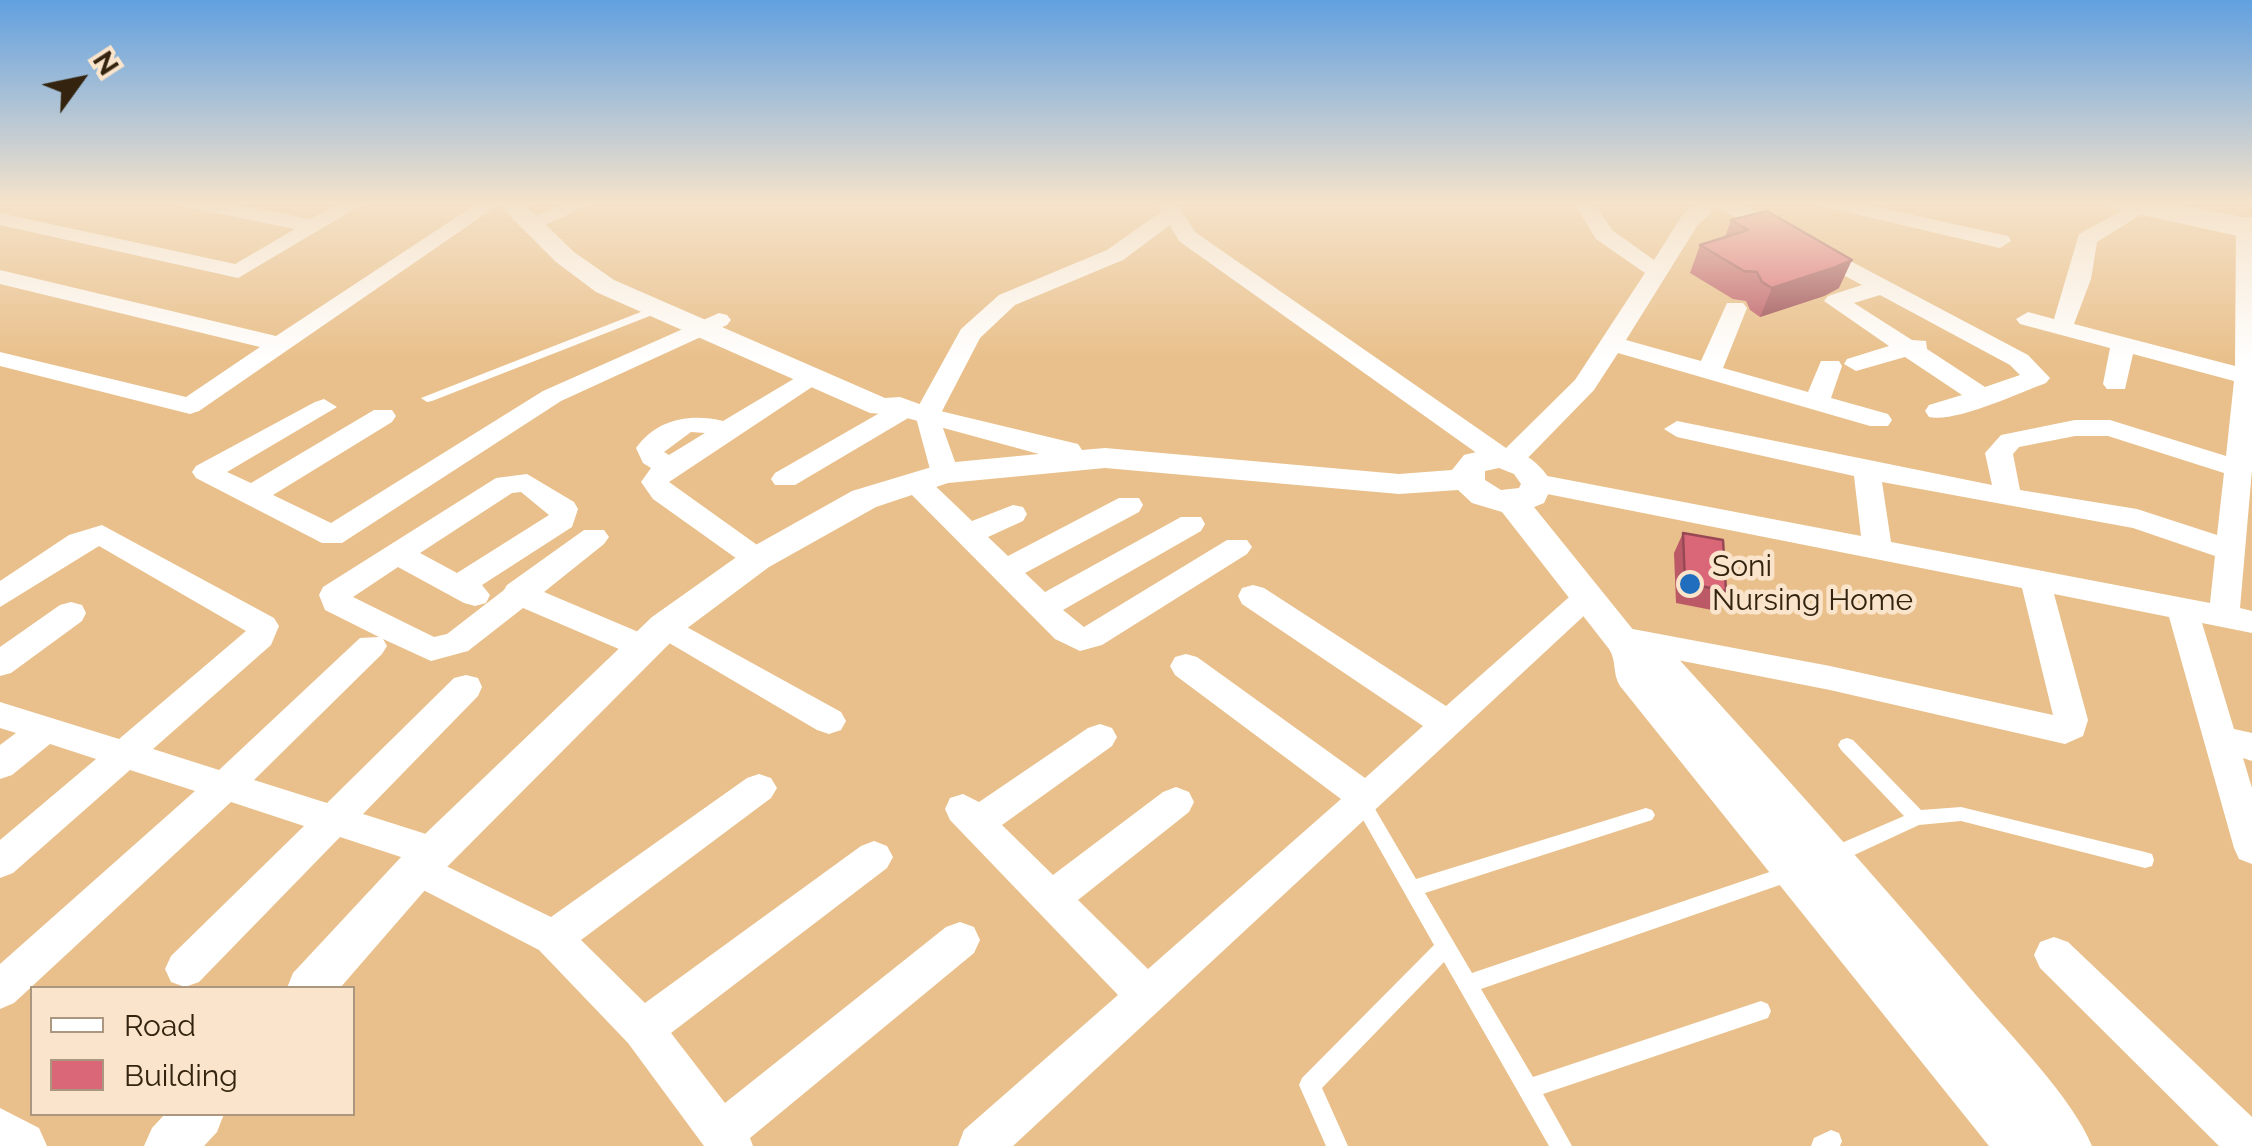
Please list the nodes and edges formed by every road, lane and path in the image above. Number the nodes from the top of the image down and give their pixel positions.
1 (162, 254) edge
2 (266, 254) edge
3 (413, 254) edge
4 (563, 254) edge
5 (591, 254) edge
6 (1115, 254) edge
7 (1213, 254) edge
8 (1627, 254) edge
9 (1668, 254) edge
10 (1824, 254) edge
11 (2085, 254) edge
12 (2250, 254) edge
13 (1657, 272) junction
14 (0, 277) edge
15 (1883, 286) junction
16 (1735, 308) dead end
17 (656, 310) junction
18 (2028, 319) dead end
19 (2065, 320) dead end
20 (710, 324) junction
21 (1968, 332) junction
22 (280, 344) junction
23 (1612, 344) junction
24 (2123, 344) junction
25 (1907, 348) junction
26 (0, 358) edge
27 (1709, 372) junction
28 (812, 376) junction
29 (2116, 384) dead end
30 (2248, 390) edge
31 (426, 398) dead end
32 (1983, 398) junction
33 (1817, 402) junction
34 (324, 406) dead end
35 (911, 410) junction
36 (1938, 411) dead end
37 (383, 416) dead end
38 (1879, 420) dead end
39 (1677, 430) dead end
40 (1105, 458) junction
41 (1506, 459) junction
42 (2239, 469) junction
43 (1867, 470) junction
44 (931, 478) junction
45 (785, 479) dead end
46 (1467, 479) junction
47 (1525, 492) junction
48 (252, 496) junction
49 (2008, 496) junction
50 (1129, 504) dead end
51 (1012, 514) dead end
52 (1191, 524) dead end
53 (968, 534) junction
54 (594, 536) dead end
55 (1237, 547) dead end
56 (1878, 549) junction
57 (2230, 550) junction
58 (397, 554) junction
59 (757, 559) junction
60 (1005, 571) junction
61 (2034, 580) junction
62 (460, 586) junction
63 (0, 596) edge
64 (1253, 596) dead end
65 (509, 600) junction
66 (1587, 600) junction
67 (1042, 608) junction
68 (2182, 609) junction
69 (71, 612) dead end
70 (2238, 619) edge
71 (654, 637) junction
72 (371, 646) dead end
73 (1628, 648) junction
74 (0, 664) edge
75 (1186, 666) dead end
76 (466, 687) dead end
77 (0, 715) edge
78 (829, 721) dead end
79 (1448, 725) junction
80 (45, 729) junction
81 (1100, 738) dead end
82 (2236, 742) edge
83 (1847, 745) dead end
84 (127, 753) junction
85 (0, 764) edge
86 (226, 784) junction
87 (759, 788) dead end
88 (1364, 800) junction
89 (1176, 802) dead end
90 (1646, 815) dead end
91 (1917, 818) junction
92 (332, 819) junction
93 (2252, 848) edge
94 (874, 856) dead end
95 (426, 860) junction
96 (2145, 860) dead end
97 (0, 862) edge
98 (1814, 863) junction
99 (1414, 888) junction
100 (1051, 899) junction
101 (553, 938) junction
102 (960, 940) dead end
103 (1446, 946) junction
104 (2054, 955) dead end
105 (185, 969) dead end
106 (1468, 984) junction
107 (312, 986) edge
108 (0, 990) edge
109 (1147, 996) junction
110 (1761, 1011) dead end
111 (642, 1029) junction
112 (1528, 1089) junction
113 (197, 1116) edge
114 (0, 1134) edge
115 (727, 1139) edge
116 (22, 1146) edge
117 (170, 1146) edge
118 (980, 1146) edge
119 (1336, 1146) edge
120 (1561, 1146) edge
121 (2021, 1146) edge
122 (2066, 1146) edge
123 (2250, 1146) edge

1 - 2 street
3 - 22 street
4 - 17 street
5 - 20 street
6 - 35 street
7 - 41 street
8 - 13 street
9 - 13 street
10 - 15 street
11 - 19 street
12 - 30 street
13 - 23 street
14 - 22 street
15 - 21 street
15 - 25 street
16 - 27 street
17 - 20 street
17 - 31 lane
18 - 24 street
20 - 28 street
20 - 35 street
20 - 48 street
21 - 25 street
21 - 32 street
22 - 26 street
23 - 27 street
23 - 41 street
24 - 29 street
24 - 30 street
25 - 32 street
25 - 33 street
27 - 33 street
28 - 35 street
28 - 59 street
30 - 42 street
32 - 36 street
33 - 38 street
34 - 48 street
35 - 40 street
35 - 44 street
35 - 45 street
37 - 48 street
39 - 43 street
40 - 44 street
40 - 46 street
41 - 46 street
41 - 47 street
42 - 49 street
42 - 57 street
43 - 49 street
43 - 56 street
44 - 53 street
44 - 59 street
46 - 47 street
47 - 56 street
47 - 66 street
49 - 57 street
50 - 60 street
51 - 53 street
52 - 67 street
53 - 60 street
54 - 65 street
55 - 67 street
56 - 61 street
57 - 70 street
58 - 62 street
58 - 62 street
58 - 65 street
59 - 71 street
60 - 67 street
61 - 68 street
61 - 73 street
62 - 65 street
63 - 84 street
64 - 79 street
65 - 71 street
66 - 73 street
66 - 79 street
68 - 70 street
68 - 82 street
69 - 74 street
71 - 78 street
71 - 95 street
72 - 86 street
73 - 98 street
75 - 88 street
76 - 92 street
77 - 80 street
79 - 88 street
80 - 84 street
80 - 85 street
81 - 100 street
82 - 93 street
83 - 91 lane
84 - 86 street
84 - 97 street
86 - 92 street
86 - 108 street
87 - 101 street
88 - 99 lane
88 - 109 street
89 - 100 street
90 - 99 lane
91 - 96 lane
91 - 98 lane
92 - 95 street
92 - 105 street
94 - 111 street
95 - 101 street
95 - 107 street
98 - 106 lane
98 - 121 street
98 - 122 street
99 - 103 lane
100 - 109 street
101 - 111 street
102 - 115 street
103 - 106 lane
103 - 119 lane
104 - 123 street
106 - 112 lane
109 - 118 street
110 - 112 lane
111 - 115 street
112 - 120 lane
113 - 117 street
114 - 116 street

